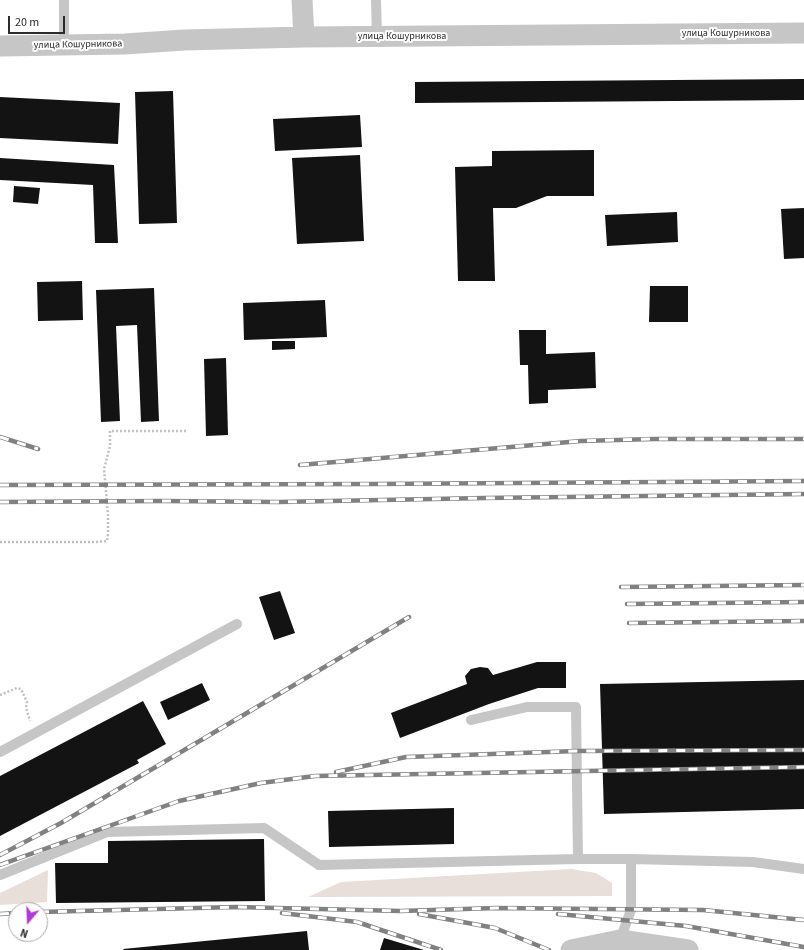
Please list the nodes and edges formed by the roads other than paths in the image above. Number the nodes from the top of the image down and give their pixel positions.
1 (64, 0) edge
2 (302, 0) edge
3 (376, 0) edge
4 (804, 33) edge
5 (304, 37) junction
6 (376, 37) junction
7 (64, 45) junction
8 (0, 46) edge
9 (237, 624) dead end
10 (471, 720) dead end
11 (0, 752) edge
12 (578, 859) junction
13 (631, 859) junction
14 (804, 869) edge
15 (0, 875) edge
16 (620, 940) junction
17 (571, 950) edge
18 (688, 950) edge

1 - 7 lane
2 - 5 street
3 - 6 lane
4 - 6 street, улица Кошурникова
5 - 6 street, улица Кошурникова
5 - 7 street, улица Кошурникова
7 - 8 street, улица Кошурникова
9 - 11 lane
10 - 12 lane
12 - 13 lane
12 - 15 lane
13 - 14 lane
13 - 16 lane
16 - 17 street
16 - 18 street

